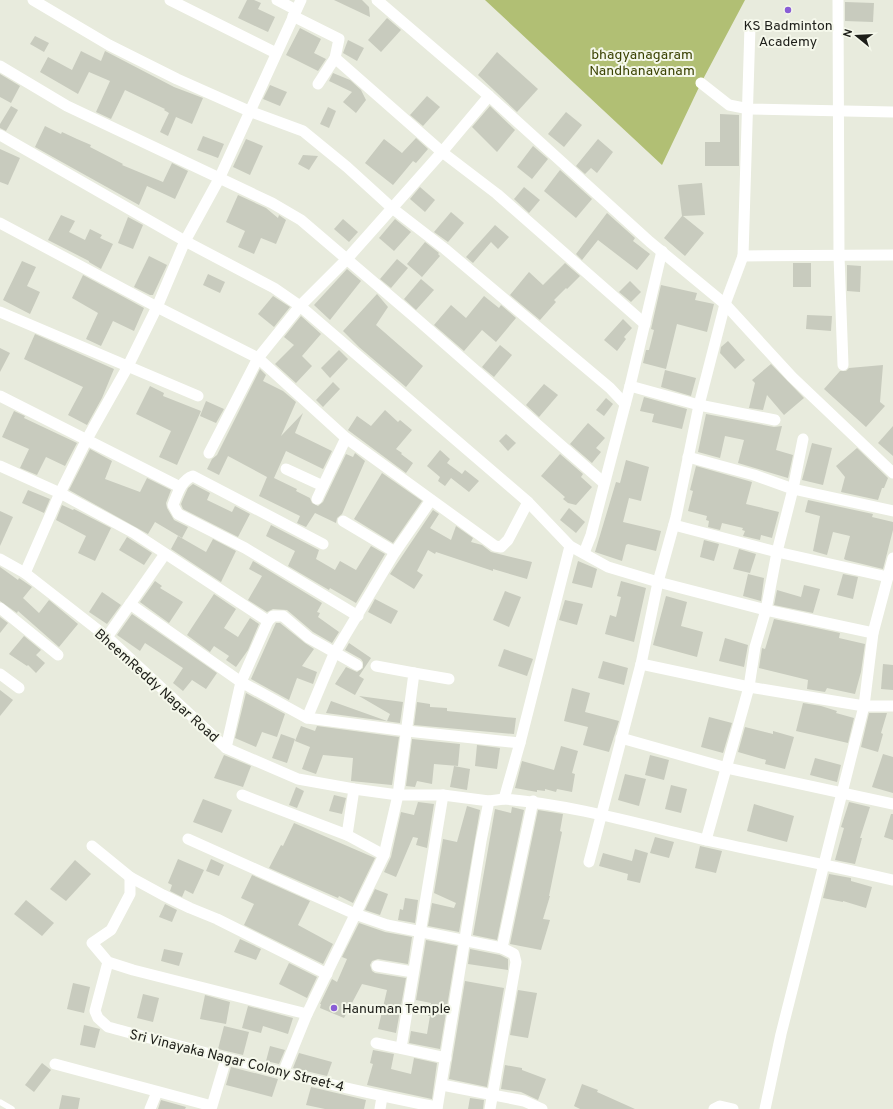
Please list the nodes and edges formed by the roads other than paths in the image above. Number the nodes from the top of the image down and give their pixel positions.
1 (33, 0) edge
2 (170, 0) edge
3 (277, 0) edge
4 (377, 0) edge
5 (838, 0) edge
6 (296, 9) edge
7 (750, 26) dead end
8 (276, 54) junction
9 (335, 58) junction
10 (0, 66) edge
11 (701, 83) dead end
12 (318, 84) dead end
13 (489, 96) junction
14 (749, 109) junction
15 (839, 110) junction
16 (249, 111) junction
17 (893, 112) edge
18 (0, 134) edge
19 (442, 152) junction
20 (219, 179) junction
21 (392, 208) junction
22 (0, 223) edge
23 (185, 241) junction
24 (662, 251) junction
25 (893, 255) edge
26 (743, 256) junction
27 (839, 256) junction
28 (346, 260) junction
29 (725, 304) junction
30 (300, 306) junction
31 (156, 307) junction
32 (0, 312) edge
33 (645, 324) junction
34 (258, 358) junction
35 (843, 364) dead end
36 (127, 368) junction
37 (630, 386) junction
38 (0, 396) edge
39 (198, 396) dead end
40 (625, 404) junction
41 (699, 405) junction
42 (775, 420) dead end
43 (346, 438) junction
44 (87, 439) junction
45 (803, 439) dead end
46 (209, 453) dead end
47 (688, 457) junction
48 (0, 466) edge
49 (286, 469) dead end
50 (893, 472) edge
51 (604, 483) junction
52 (323, 486) junction
53 (180, 487) junction
54 (793, 489) junction
55 (60, 493) junction
56 (317, 499) dead end
57 (431, 500) junction
58 (528, 502) junction
59 (893, 511) edge
60 (343, 521) dead end
61 (674, 525) junction
62 (323, 544) dead end
63 (570, 546) junction
64 (395, 552) junction
65 (776, 552) junction
66 (584, 553) junction
67 (165, 554) junction
68 (0, 559) edge
69 (892, 563) edge
70 (24, 573) junction
71 (888, 577) junction
72 (658, 582) junction
73 (130, 604) junction
74 (0, 608) edge
75 (766, 610) junction
76 (358, 616) junction
77 (268, 621) junction
78 (873, 633) junction
79 (107, 637) junction
80 (334, 654) junction
81 (58, 655) dead end
82 (641, 664) junction
83 (357, 666) dead end
84 (376, 666) dead end
85 (414, 673) junction
86 (0, 674) edge
87 (448, 679) dead end
88 (241, 682) junction
89 (749, 687) junction
90 (19, 688) dead end
91 (864, 706) junction
92 (893, 706) edge
93 (307, 718) junction
94 (407, 731) junction
95 (621, 738) junction
96 (520, 743) junction
97 (226, 748) junction
98 (727, 768) junction
99 (354, 789) junction
100 (842, 794) junction
101 (242, 795) dead end
102 (443, 795) junction
103 (398, 796) junction
104 (504, 799) junction
105 (489, 801) junction
106 (533, 802) junction
107 (893, 804) edge
108 (603, 814) junction
109 (347, 835) junction
110 (188, 839) dead end
111 (706, 840) junction
112 (92, 846) dead end
113 (384, 855) junction
114 (589, 862) dead end
115 (824, 864) junction
116 (130, 877) junction
117 (892, 880) edge
118 (355, 914) junction
119 (419, 932) junction
120 (466, 941) junction
121 (502, 948) junction
122 (108, 962) junction
123 (377, 966) dead end
124 (413, 972) junction
125 (327, 974) junction
126 (307, 1014) junction
127 (376, 1043) dead end
128 (401, 1048) junction
129 (446, 1058) junction
130 (226, 1059) junction
131 (55, 1064) dead end
132 (283, 1073) junction
133 (442, 1085) junction
134 (157, 1092) junction
135 (493, 1094) junction
136 (382, 1097) junction
137 (0, 1102) edge
138 (717, 1107) edge
139 (212, 1108) edge
140 (437, 1108) edge
141 (12, 1109) edge
142 (150, 1109) edge
143 (380, 1109) edge
144 (490, 1109) edge
145 (542, 1109) edge
146 (733, 1109) edge
147 (765, 1109) edge

1 - 16 street
2 - 8 street
3 - 6 street
4 - 13 street
5 - 15 street
6 - 8 street
6 - 9 street
7 - 14 street
8 - 16 street
9 - 12 street
9 - 19 street
10 - 20 street
11 - 14 street
13 - 19 street
13 - 24 street
14 - 15 street
14 - 26 street
15 - 17 street
15 - 27 street
16 - 20 street
16 - 21 street
18 - 23 street
19 - 21 street
19 - 33 street
20 - 23 street
20 - 28 street
21 - 28 street
21 - 40 street
22 - 31 street
23 - 30 street
23 - 31 street
24 - 29 street
24 - 33 street
25 - 27 street
26 - 27 street
26 - 29 street
27 - 35 street
28 - 30 street
28 - 51 street
29 - 41 street
29 - 50 street
30 - 34 street
30 - 58 street
31 - 34 street
31 - 36 street
32 - 36 street
33 - 37 street
34 - 43 street
34 - 46 street
36 - 39 street
36 - 44 street
37 - 40 street
37 - 41 street
38 - 44 street
40 - 51 street
41 - 42 street
41 - 47 street
43 - 52 street
43 - 57 street
44 - 53 street
44 - 55 street
45 - 54 street
47 - 54 street
47 - 61 street
48 - 55 street
49 - 52 street
51 - 66 street
52 - 56 street
53 - 62 street
53 - 76 street
54 - 59 street
54 - 65 street
55 - 67 street
55 - 70 street
57 - 58 street
57 - 64 street
58 - 63 street
60 - 64 street
61 - 65 street
61 - 72 street
63 - 66 street
63 - 96 street
64 - 76 street
65 - 71 street
65 - 75 street
66 - 72 street
67 - 73 street
67 - 77 street
68 - 70 street, BheemReddy Nagar Road
69 - 71 street
70 - 79 street, BheemReddy Nagar Road
71 - 78 street
72 - 75 street
72 - 82 street
73 - 79 street
73 - 88 street
74 - 81 street
75 - 78 street
75 - 89 street
76 - 80 street
77 - 80 street
77 - 88 street
78 - 91 street
79 - 97 street, BheemReddy Nagar Road
80 - 83 street
80 - 93 street
82 - 89 street
82 - 95 street
84 - 85 street
85 - 87 street
85 - 94 street
86 - 90 street
88 - 93 street
88 - 97 street
89 - 91 street
89 - 98 street
91 - 92 street
91 - 100 street
93 - 94 street
94 - 96 street
94 - 103 street
95 - 98 street
95 - 108 street
96 - 104 street
97 - 99 street, BheemReddy Nagar Road
98 - 100 street
98 - 111 street
99 - 103 street, BheemReddy Nagar Road
99 - 109 street
100 - 107 street
100 - 115 street
101 - 109 street
102 - 103 street, BheemReddy Nagar Road
102 - 105 street, BheemReddy Nagar Road
102 - 119 street
103 - 113 street
104 - 105 street, BheemReddy Nagar Road
104 - 106 street, BheemReddy Nagar Road
105 - 120 street
106 - 108 street, BheemReddy Nagar Road
106 - 121 street
108 - 111 street, BheemReddy Nagar Road
108 - 114 street
109 - 113 street
110 - 118 street
111 - 115 street, BheemReddy Nagar Road
112 - 116 street
113 - 118 street
115 - 117 street, BheemReddy Nagar Road
115 - 147 street
116 - 122 street
116 - 125 street
118 - 119 street
118 - 125 street
119 - 120 street
119 - 124 street
120 - 121 street
120 - 129 street
121 - 135 street
122 - 126 street
122 - 130 street, Sri Vinayaka Nagar Colony Street-4
123 - 124 street
124 - 128 street
125 - 126 street
126 - 132 street
127 - 128 street
128 - 129 street
129 - 133 street
130 - 132 street, Sri Vinayaka Nagar Colony Street-4
130 - 139 street
131 - 134 street
132 - 136 street, Sri Vinayaka Nagar Colony Street-4
133 - 135 street
133 - 140 street
134 - 139 street
134 - 142 street
135 - 144 street
135 - 145 street
136 - 140 street, Sri Vinayaka Nagar Colony Street-4
136 - 143 street
137 - 141 lane
138 - 146 street

